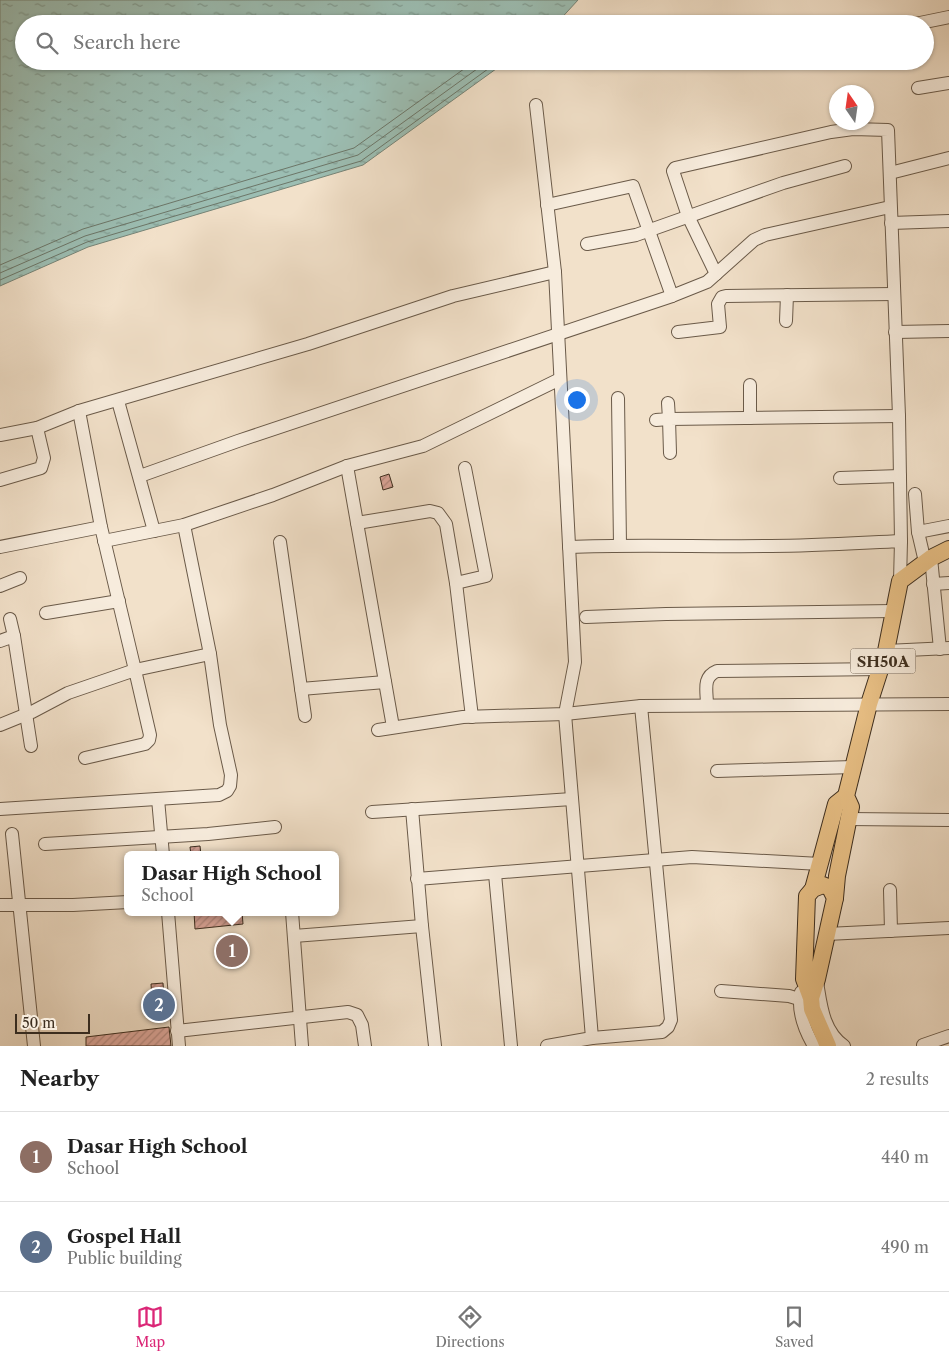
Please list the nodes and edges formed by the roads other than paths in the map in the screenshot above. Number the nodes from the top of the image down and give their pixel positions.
1 (949, 17) edge
2 (934, 20) edge
3 (949, 83) edge
4 (918, 88) dead end
5 (536, 105) dead end
6 (949, 158) edge
7 (845, 166) dead end
8 (890, 173) junction
9 (547, 205) junction
10 (890, 207) junction
11 (688, 216) junction
12 (949, 220) edge
13 (891, 223) junction
14 (649, 230) junction
15 (587, 244) dead end
16 (555, 272) junction
17 (716, 274) junction
18 (894, 294) junction
19 (787, 295) junction
20 (672, 296) junction
21 (786, 321) dead end
22 (949, 331) edge
23 (678, 332) dead end
24 (895, 332) junction
25 (558, 335) junction
26 (560, 379) junction
27 (750, 385) dead end
28 (618, 398) dead end
29 (118, 401) junction
30 (668, 403) dead end
31 (79, 412) junction
32 (899, 416) junction
33 (750, 418) junction
34 (662, 419) junction
35 (37, 428) junction
36 (0, 435) edge
37 (670, 453) dead end
38 (347, 466) junction
39 (465, 468) dead end
40 (140, 476) junction
41 (900, 476) junction
42 (840, 478) dead end
43 (0, 480) edge
44 (915, 494) dead end
45 (357, 523) junction
46 (184, 525) junction
47 (949, 526) edge
48 (101, 527) junction
49 (154, 530) junction
50 (918, 532) junction
51 (104, 541) junction
52 (901, 541) junction
53 (280, 542) dead end
54 (620, 545) junction
55 (0, 547) edge
56 (569, 547) junction
57 (949, 549) edge
58 (928, 560) junction
59 (20, 578) dead end
60 (900, 581) junction
61 (456, 582) junction
62 (949, 583) edge
63 (933, 584) junction
64 (0, 586) edge
65 (119, 601) junction
66 (894, 611) junction
67 (46, 613) dead end
68 (586, 616) dead end
69 (10, 618) dead end
70 (14, 636) junction
71 (0, 641) edge
72 (944, 648) edge
73 (886, 651) junction
74 (210, 654) junction
75 (881, 669) junction
76 (135, 670) junction
77 (385, 682) junction
78 (301, 689) junction
79 (870, 704) junction
80 (949, 704) edge
81 (708, 705) junction
82 (641, 706) junction
83 (565, 714) junction
84 (25, 715) junction
85 (305, 716) dead end
86 (472, 717) junction
87 (0, 725) edge
88 (393, 728) junction
89 (378, 730) dead end
90 (31, 746) dead end
91 (85, 758) dead end
92 (853, 767) junction
93 (717, 771) dead end
94 (846, 796) junction
95 (572, 798) junction
96 (158, 799) junction
97 (0, 809) edge
98 (412, 809) junction
99 (372, 812) dead end
100 (848, 819) junction
101 (949, 820) edge
102 (275, 826) dead end
103 (12, 834) dead end
104 (161, 837) junction
105 (45, 844) dead end
106 (163, 851) edge
107 (655, 860) junction
108 (820, 864) junction
109 (578, 865) junction
110 (495, 874) junction
111 (417, 879) junction
112 (813, 889) junction
113 (890, 890) dead end
114 (835, 898) junction
115 (124, 902) edge
116 (20, 904) junction
117 (0, 905) edge
118 (168, 916) edge
119 (292, 916) edge
120 (422, 926) junction
121 (949, 928) edge
122 (891, 931) junction
123 (826, 934) junction
124 (294, 936) junction
125 (811, 979) junction
126 (721, 991) dead end
127 (807, 1002) junction
128 (299, 1017) junction
129 (177, 1031) junction
130 (949, 1036) edge
131 (592, 1038) junction
132 (923, 1044) dead end
133 (34, 1046) edge
134 (179, 1046) edge
135 (302, 1046) edge
136 (366, 1046) edge
137 (435, 1046) edge
138 (512, 1046) edge
139 (547, 1046) edge
140 (814, 1046) edge
141 (828, 1046) edge
142 (844, 1046) edge

1 - 2 street
3 - 4 street
5 - 9 street
6 - 8 street
7 - 11 street
8 - 10 street
8 - 11 street
9 - 14 street
9 - 16 street
10 - 13 street
10 - 17 street
11 - 14 street
11 - 17 street
12 - 13 street
13 - 18 street
14 - 15 street
14 - 20 street
16 - 25 street
16 - 29 street
17 - 20 street
18 - 19 street
18 - 24 street
19 - 21 street
19 - 23 street
20 - 25 street
22 - 24 street
24 - 32 street
25 - 26 street
25 - 40 street
26 - 38 street
26 - 56 street
27 - 33 street
28 - 54 street
29 - 31 street
29 - 40 street
30 - 34 street
31 - 35 street
31 - 48 street
32 - 33 street
32 - 41 street
33 - 34 street
34 - 37 street
35 - 36 street
35 - 43 street
38 - 45 street
38 - 46 street
39 - 61 street
40 - 49 street
41 - 42 street
41 - 52 street
44 - 50 street
45 - 61 street
45 - 77 street
46 - 49 street
46 - 74 street
47 - 50 street
48 - 51 street
48 - 55 street
49 - 51 street
50 - 58 street
51 - 65 street
52 - 54 street
52 - 60 street
53 - 78 street
54 - 56 street
56 - 83 street
57 - 58 main road
58 - 60 main road
58 - 63 street
59 - 64 street
60 - 66 main road, SH50A
61 - 86 street
62 - 63 street
63 - 72 street
65 - 67 street
65 - 76 street
66 - 68 street
66 - 73 main road, SH50A
69 - 70 street
70 - 71 street
70 - 84 street
72 - 73 street
73 - 75 main road, SH50A
74 - 76 street
74 - 96 street
75 - 79 main road, SH50A
75 - 81 street
76 - 84 street
76 - 91 street
77 - 78 street
77 - 88 street
78 - 85 street
79 - 80 street
79 - 81 street
79 - 92 main road, SH50A
81 - 82 street
82 - 83 street
82 - 107 street
83 - 86 street
83 - 95 street
84 - 87 street
84 - 90 street
86 - 88 street
88 - 89 street
92 - 93 street
92 - 94 main road, SH50A
94 - 100 main road
94 - 108 main road, SH50A
95 - 98 street
95 - 109 street
96 - 97 street
96 - 104 street
98 - 99 street
98 - 111 street
100 - 101 street
100 - 114 main road
102 - 104 street
103 - 116 street
104 - 105 street
104 - 106 street
107 - 108 street
107 - 109 street
107 - 131 street
108 - 112 main road, SH50A
109 - 110 street
109 - 131 street
110 - 111 street
110 - 138 street
111 - 120 street
112 - 114 main road
112 - 125 main road
113 - 122 street
114 - 123 main road
115 - 116 street
116 - 117 street
116 - 133 street
118 - 129 street
119 - 124 street
120 - 124 street
120 - 137 street
121 - 122 street
122 - 123 street
123 - 125 main road
124 - 128 street
125 - 127 main road
125 - 142 street
126 - 127 street
127 - 140 street
127 - 141 main road
128 - 129 street
128 - 135 street
128 - 136 street
129 - 134 street
130 - 132 street
131 - 139 street

